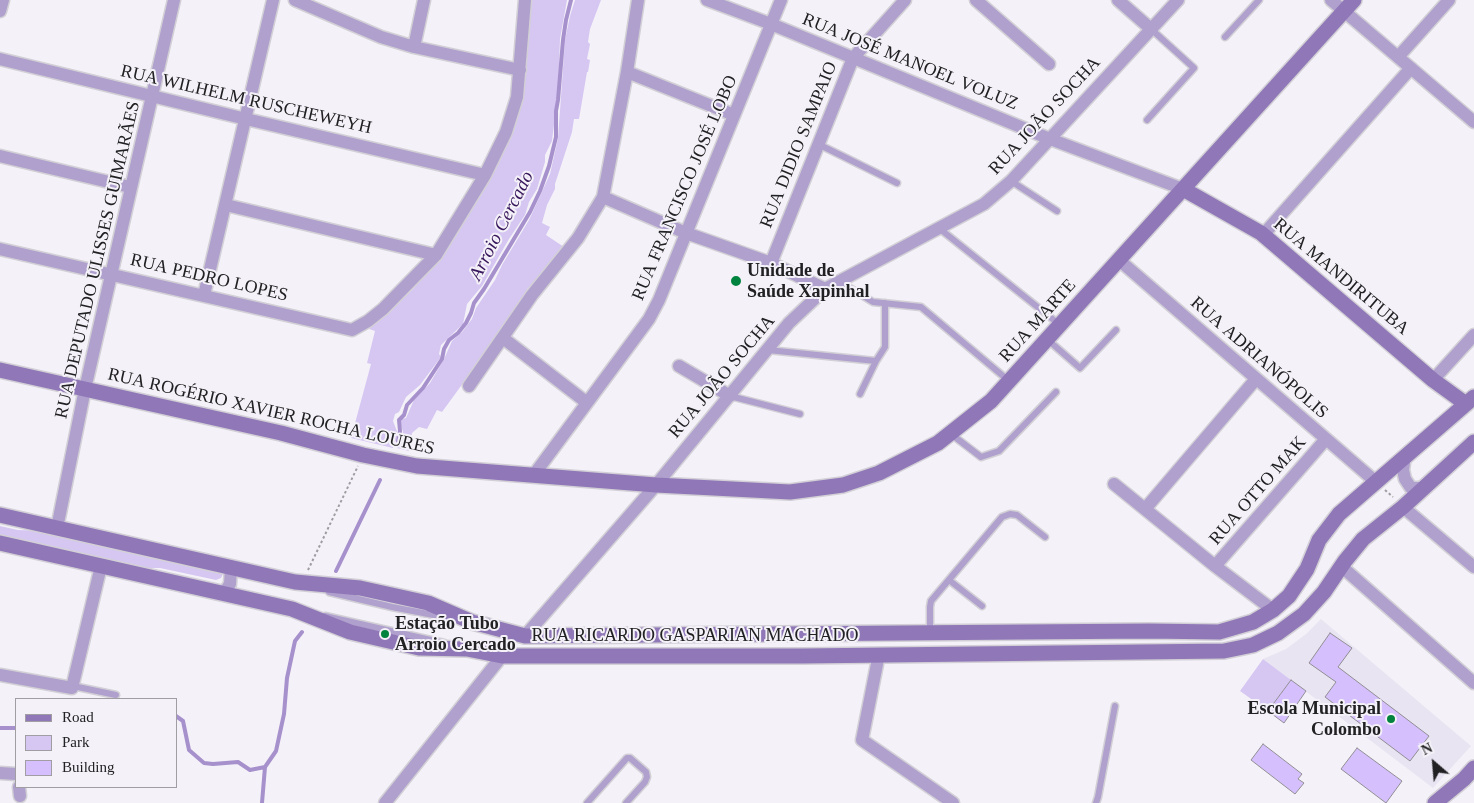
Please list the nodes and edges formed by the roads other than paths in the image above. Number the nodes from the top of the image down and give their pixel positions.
1 (3, 0) edge
2 (174, 0) edge
3 (273, 0) edge
4 (294, 0) edge
5 (424, 0) edge
6 (525, 0) edge
7 (638, 0) edge
8 (707, 0) edge
9 (781, 0) edge
10 (905, 0) edge
11 (976, 0) edge
12 (1118, 0) edge
13 (1178, 0) edge
14 (1259, 0) edge
15 (1331, 0) edge
16 (1449, 0) edge
17 (1349, 5) edge
18 (0, 11) edge
19 (771, 24) junction
20 (1150, 29) junction
21 (1225, 37) dead end
22 (414, 47) junction
23 (1398, 57) junction
24 (853, 58) junction
25 (0, 59) edge
26 (1050, 64) dead end
27 (1411, 68) junction
28 (520, 70) junction
29 (627, 72) junction
30 (153, 96) junction
31 (734, 115) junction
32 (246, 119) junction
33 (1147, 120) dead end
34 (1474, 122) edge
35 (1050, 139) junction
36 (818, 144) junction
37 (0, 156) edge
38 (485, 175) junction
39 (1011, 181) junction
40 (897, 183) dead end
41 (130, 187) junction
42 (1183, 189) junction
43 (603, 197) junction
44 (226, 205) junction
45 (1057, 211) dead end
46 (940, 229) junction
47 (686, 233) junction
48 (1263, 235) junction
49 (0, 249) edge
50 (436, 255) junction
51 (1118, 260) junction
52 (771, 263) junction
53 (111, 274) junction
54 (839, 281) junction
55 (825, 289) junction
56 (204, 295) junction
57 (885, 303) junction
58 (1060, 325) junction
59 (1116, 330) dead end
60 (1474, 335) edge
61 (503, 338) junction
62 (1047, 339) junction
63 (768, 350) junction
64 (876, 361) junction
65 (679, 366) dead end
66 (0, 370) edge
67 (1256, 379) junction
68 (1433, 380) junction
69 (1009, 381) junction
70 (468, 386) dead end
71 (85, 389) junction
72 (1056, 392) dead end
73 (860, 394) dead end
74 (730, 396) junction
75 (1470, 400) edge
76 (586, 402) junction
77 (800, 414) dead end
78 (950, 433) junction
79 (1326, 439) junction
80 (1474, 442) edge
81 (1405, 456) junction
82 (533, 476) junction
83 (1376, 482) junction
84 (1114, 484) dead end
85 (656, 485) junction
86 (1423, 488) junction
87 (1403, 507) junction
88 (1145, 509) junction
89 (0, 515) edge
90 (57, 528) junction
91 (1045, 537) dead end
92 (0, 543) edge
93 (101, 566) junction
94 (1215, 566) junction
95 (1341, 566) junction
96 (231, 567) junction
97 (1474, 567) edge
98 (949, 580) junction
99 (222, 593) junction
100 (982, 606) dead end
101 (1273, 610) junction
102 (930, 633) junction
103 (525, 636) junction
104 (879, 654) junction
105 (502, 656) junction
106 (0, 675) edge
107 (1474, 683) edge
108 (72, 687) junction
109 (116, 695) dead end
110 (1115, 706) dead end
111 (0, 773) edge
112 (15, 774) edge
113 (1471, 779) edge
114 (385, 803) edge
115 (587, 803) edge
116 (626, 803) edge
117 (953, 803) edge
118 (1096, 803) edge
119 (1435, 803) edge

1 - 18 street
2 - 30 street, RUA DEPUTADO ULISSES GUIMARÃES
3 - 32 street
4 - 22 street
5 - 22 street
6 - 28 street
7 - 29 street
8 - 19 street, RUA JOSÉ MANOEL VOLUZ
9 - 19 street, RUA FRANCISCO JOSÉ LOBO
10 - 24 street, RUA DIDIO SAMPAIO
11 - 26 street
12 - 20 street
13 - 20 street, RUA JOÃO SOCHA
14 - 21 lane
15 - 17 street
16 - 23 street
17 - 23 street
17 - 42 street, RUA MARTE
19 - 24 street, RUA JOSÉ MANOEL VOLUZ
19 - 31 street, RUA FRANCISCO JOSÉ LOBO
20 - 33 lane
20 - 35 street, RUA JOÃO SOCHA
22 - 28 street
23 - 27 street
24 - 35 street, RUA JOSÉ MANOEL VOLUZ
24 - 36 street, RUA DIDIO SAMPAIO
25 - 30 street, RUA WILHELM RUSCHEWEYH
27 - 34 street
27 - 48 street
28 - 38 street
29 - 31 street
29 - 43 street
30 - 32 street, RUA WILHELM RUSCHEWEYH
30 - 41 street, RUA DEPUTADO ULISSES GUIMARÃES
31 - 47 street, RUA FRANCISCO JOSÉ LOBO
32 - 38 street, RUA WILHELM RUSCHEWEYH
32 - 44 street
35 - 39 street, RUA JOÃO SOCHA
35 - 42 street, RUA JOSÉ MANOEL VOLUZ
36 - 40 lane
36 - 52 street, RUA DIDIO SAMPAIO
37 - 41 street
38 - 50 street
39 - 45 lane
39 - 46 street, RUA JOÃO SOCHA
41 - 53 street, RUA DEPUTADO ULISSES GUIMARÃES
42 - 48 street, RUA MANDIRITUBA
42 - 51 street, RUA MARTE
43 - 47 street
43 - 61 street
44 - 50 street
44 - 56 street
46 - 54 street, RUA JOÃO SOCHA
46 - 58 lane
47 - 52 street
47 - 76 street, RUA FRANCISCO JOSÉ LOBO
48 - 68 street, RUA MANDIRITUBA
49 - 53 street, RUA PEDRO LOPES
50 - 56 street, RUA PEDRO LOPES
51 - 58 street, RUA MARTE
51 - 67 street, RUA ADRIANÓPOLIS
52 - 55 street
53 - 56 street, RUA PEDRO LOPES
53 - 71 street, RUA DEPUTADO ULISSES GUIMARÃES
54 - 55 street, RUA JOÃO SOCHA
54 - 57 lane
55 - 63 street, RUA JOÃO SOCHA
57 - 64 lane
57 - 69 lane
58 - 62 street, RUA MARTE
59 - 62 lane
60 - 68 street
61 - 70 street
61 - 76 street
62 - 69 street, RUA MARTE
63 - 64 lane
63 - 74 street, RUA JOÃO SOCHA
64 - 73 lane
65 - 74 street
66 - 71 street, RUA ROGÉRIO XAVIER ROCHA LOURES
67 - 79 street, RUA ADRIANÓPOLIS
67 - 88 street
68 - 75 street, RUA MANDIRITUBA
69 - 78 street, RUA MARTE
71 - 82 street, RUA ROGÉRIO XAVIER ROCHA LOURES
71 - 90 street, RUA DEPUTADO ULISSES GUIMARÃES
72 - 78 lane
74 - 77 lane
74 - 85 street, RUA JOÃO SOCHA
75 - 81 street, RUA RICARDO GASPARIAN MACHADO
76 - 82 street, RUA FRANCISCO JOSÉ LOBO
78 - 85 street, RUA MARTE
79 - 83 street, RUA ADRIANÓPOLIS
79 - 94 street, RUA OTTO MAK
80 - 86 street, RUA RICARDO GASPARIAN MACHADO
81 - 83 street, RUA RICARDO GASPARIAN MACHADO
81 - 86 street
82 - 85 street, RUA ROGÉRIO XAVIER ROCHA LOURES
83 - 101 street, RUA RICARDO GASPARIAN MACHADO
84 - 88 street
85 - 103 street, RUA JOÃO SOCHA
86 - 87 street, RUA RICARDO GASPARIAN MACHADO
87 - 95 street, RUA RICARDO GASPARIAN MACHADO
87 - 97 street
88 - 94 street
89 - 90 street, RUA RICARDO GASPARIAN MACHADO
90 - 96 street, RUA RICARDO GASPARIAN MACHADO
91 - 98 lane
92 - 93 street, RUA RICARDO GASPARIAN MACHADO
93 - 99 street, RUA RICARDO GASPARIAN MACHADO
93 - 108 street
94 - 101 street
95 - 104 street, RUA RICARDO GASPARIAN MACHADO
95 - 107 street
96 - 99 street
96 - 103 street, RUA RICARDO GASPARIAN MACHADO
98 - 100 lane
98 - 102 lane
99 - 105 street, RUA RICARDO GASPARIAN MACHADO
101 - 102 street, RUA RICARDO GASPARIAN MACHADO
102 - 103 street, RUA RICARDO GASPARIAN MACHADO
104 - 105 street, RUA RICARDO GASPARIAN MACHADO
104 - 117 street
105 - 114 street
106 - 108 street
108 - 109 lane
110 - 118 lane
111 - 112 street
113 - 119 street
115 - 116 lane

